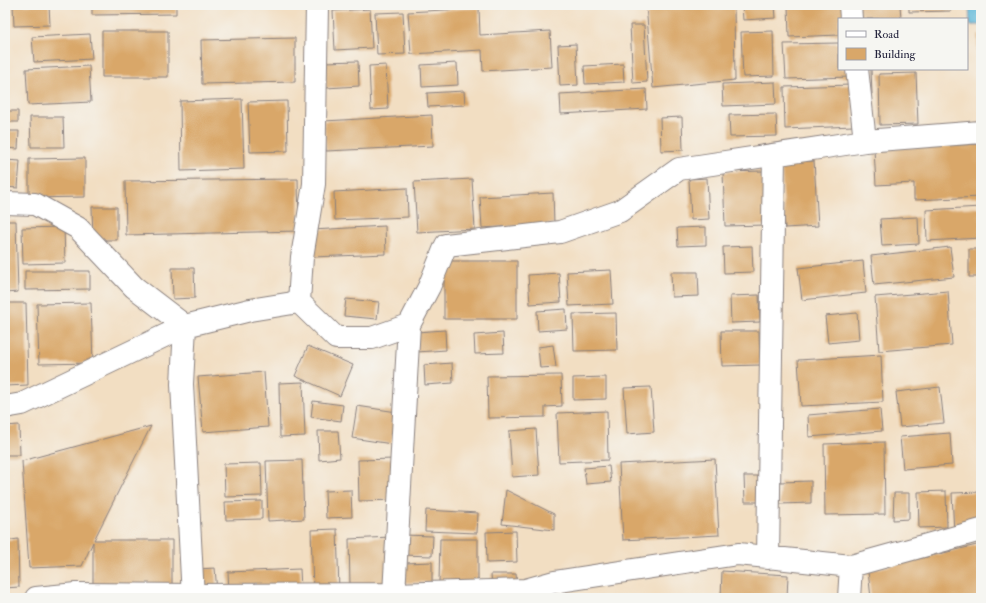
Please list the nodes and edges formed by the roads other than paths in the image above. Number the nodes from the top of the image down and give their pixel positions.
1 (317, 5) edge
2 (850, 5) edge
3 (851, 18) edge
4 (857, 70) edge
5 (981, 132) edge
6 (865, 140) junction
7 (774, 155) junction
8 (5, 203) edge
9 (299, 302) junction
10 (409, 325) junction
11 (185, 326) junction
12 (5, 408) edge
13 (981, 530) edge
14 (768, 558) junction
15 (851, 566) junction
16 (394, 594) junction
17 (193, 597) edge
18 (36, 598) edge
19 (849, 598) edge

1 - 9 street
2 - 3 street
4 - 6 street
5 - 6 street
6 - 7 street
7 - 10 street
7 - 14 street
8 - 11 street
9 - 10 street
9 - 11 street
10 - 16 street
11 - 12 street
11 - 17 street
13 - 15 street
14 - 15 street
14 - 16 street
15 - 19 street
16 - 17 street
17 - 18 street

